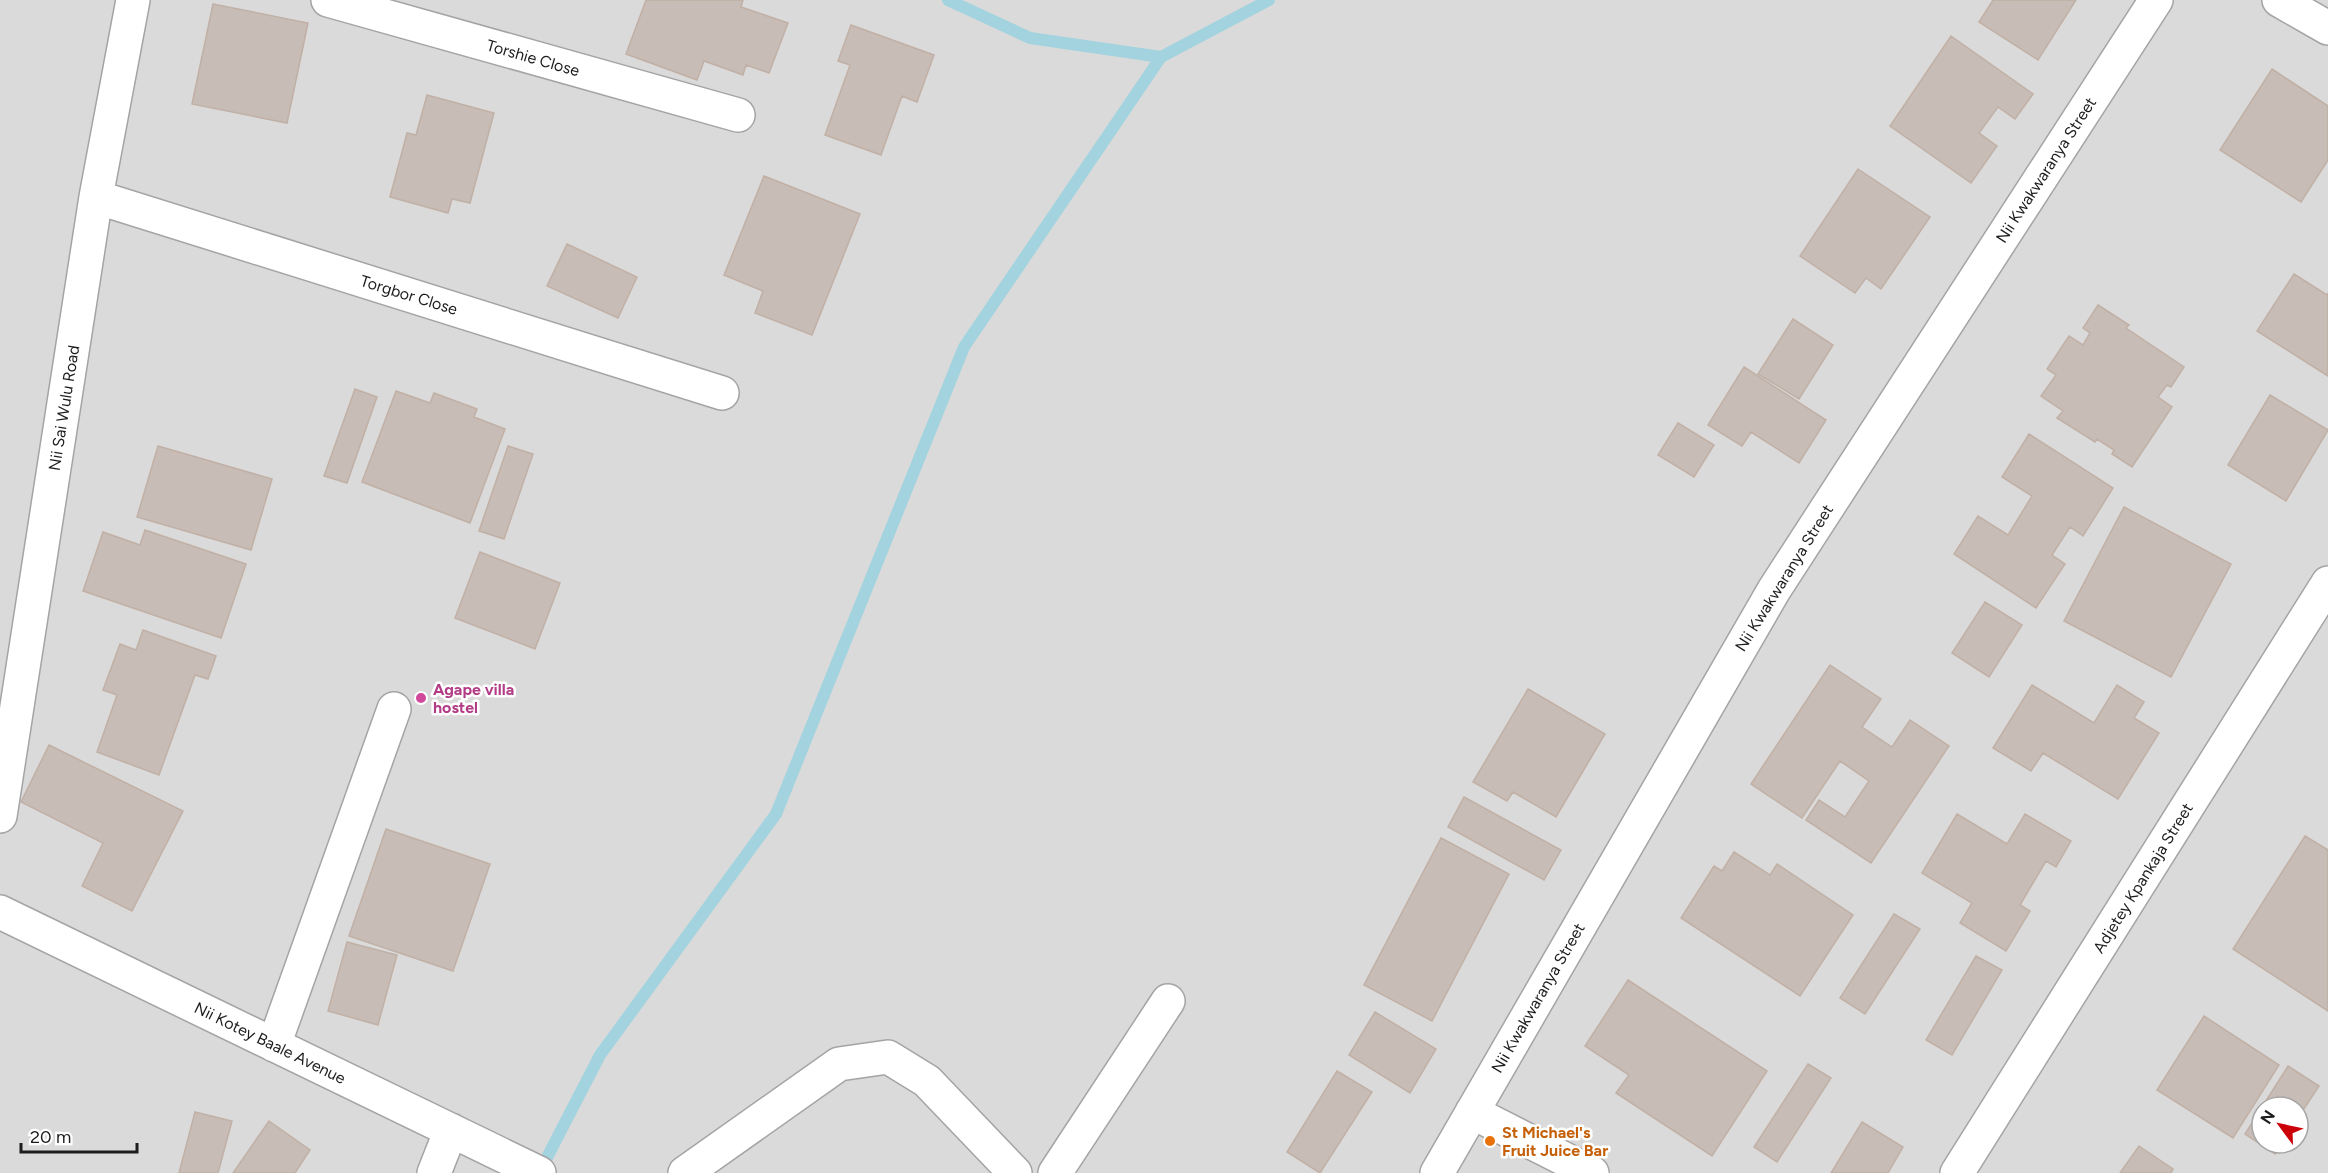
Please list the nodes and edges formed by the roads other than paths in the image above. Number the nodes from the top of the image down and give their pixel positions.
1 (133, 0) edge
2 (328, 0) edge
3 (2156, 0) edge
4 (2279, 0) edge
5 (2328, 28) edge
6 (738, 115) dead end
7 (96, 197) junction
8 (722, 393) dead end
9 (2328, 583) edge
10 (10, 700) edge
11 (394, 709) dead end
12 (0, 816) edge
13 (0, 912) edge
14 (1168, 1001) dead end
15 (274, 1045) junction
16 (1472, 1112) junction
17 (462, 1135) junction
18 (434, 1173) edge
19 (539, 1173) edge
20 (685, 1173) edge
21 (1015, 1173) edge
22 (1055, 1173) edge
23 (1437, 1173) edge
24 (1592, 1173) edge
25 (1958, 1173) edge

1 - 7 street, Nii Sai Wulu Road
2 - 6 street, Torshie Close
3 - 16 street, Nii Kwakwaranya Street
4 - 5 street
7 - 8 street, Torgbor Close
7 - 10 street, Nii Sai Wulu Road
9 - 25 street, Adjetey Kpankaja Street
10 - 12 street, Nii Sai Wulu Road
11 - 15 street
13 - 15 street, Nii Kotey Baale Avenue
14 - 22 street
15 - 17 street, Nii Kotey Baale Avenue
16 - 23 street, Nii Kwakwaranya Street
16 - 24 street
17 - 18 street
17 - 19 street, Nii Kotey Baale Avenue
20 - 21 street

